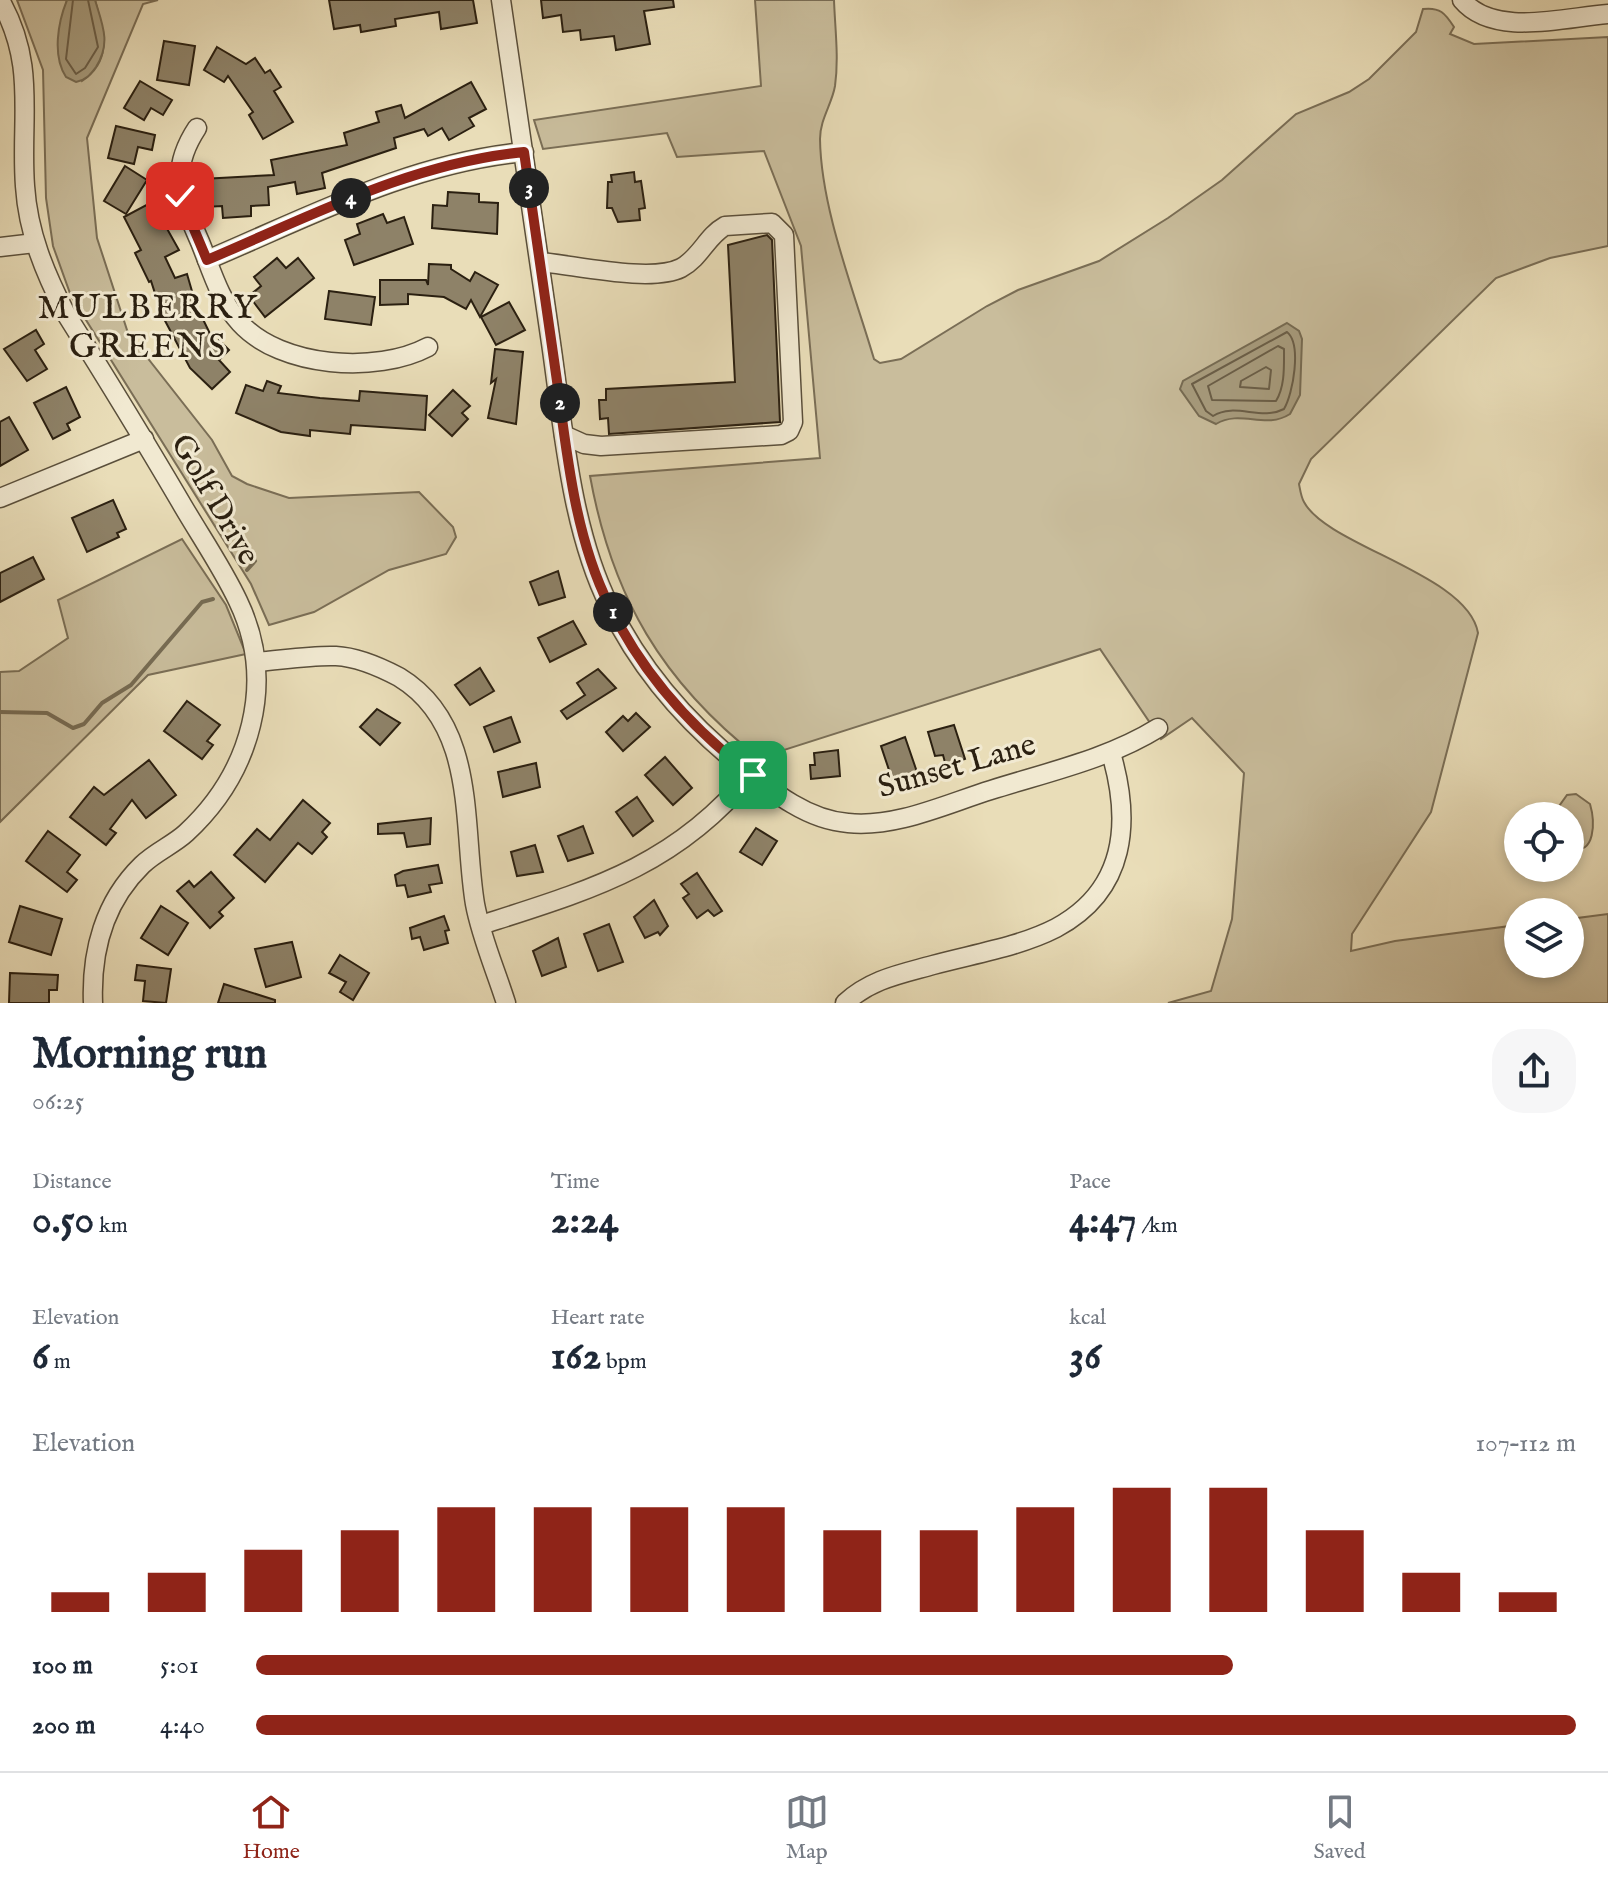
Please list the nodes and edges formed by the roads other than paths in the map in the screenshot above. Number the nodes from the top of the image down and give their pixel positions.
1 (0, 0) edge
2 (501, 0) edge
3 (1462, 0) edge
4 (1608, 14) edge
5 (197, 128) dead end
6 (524, 152) junction
7 (35, 243) junction
8 (0, 247) edge
9 (207, 260) junction
10 (540, 262) junction
11 (428, 347) dead end
12 (564, 435) junction
13 (144, 439) junction
14 (0, 498) edge
15 (257, 662) junction
16 (1158, 728) dead end
17 (1111, 753) junction
18 (751, 774) junction
19 (481, 925) junction
20 (93, 1003) edge
21 (506, 1003) edge
22 (845, 1003) edge

1 - 7 street, Golf Drive
2 - 6 street, Sunset Lane
3 - 4 street
5 - 9 street
6 - 9 street
6 - 10 street, Sunset Lane
7 - 8 street
7 - 13 street, Golf Drive
9 - 11 street
10 - 12 street, Sunset Lane
10 - 12 street
12 - 18 street, Sunset Lane
13 - 14 street
13 - 15 street, Golf Drive
15 - 19 street
15 - 20 street, Golf Drive
16 - 17 street, Sunset Lane
17 - 18 street, Sunset Lane
17 - 22 street
18 - 19 street
19 - 21 street

